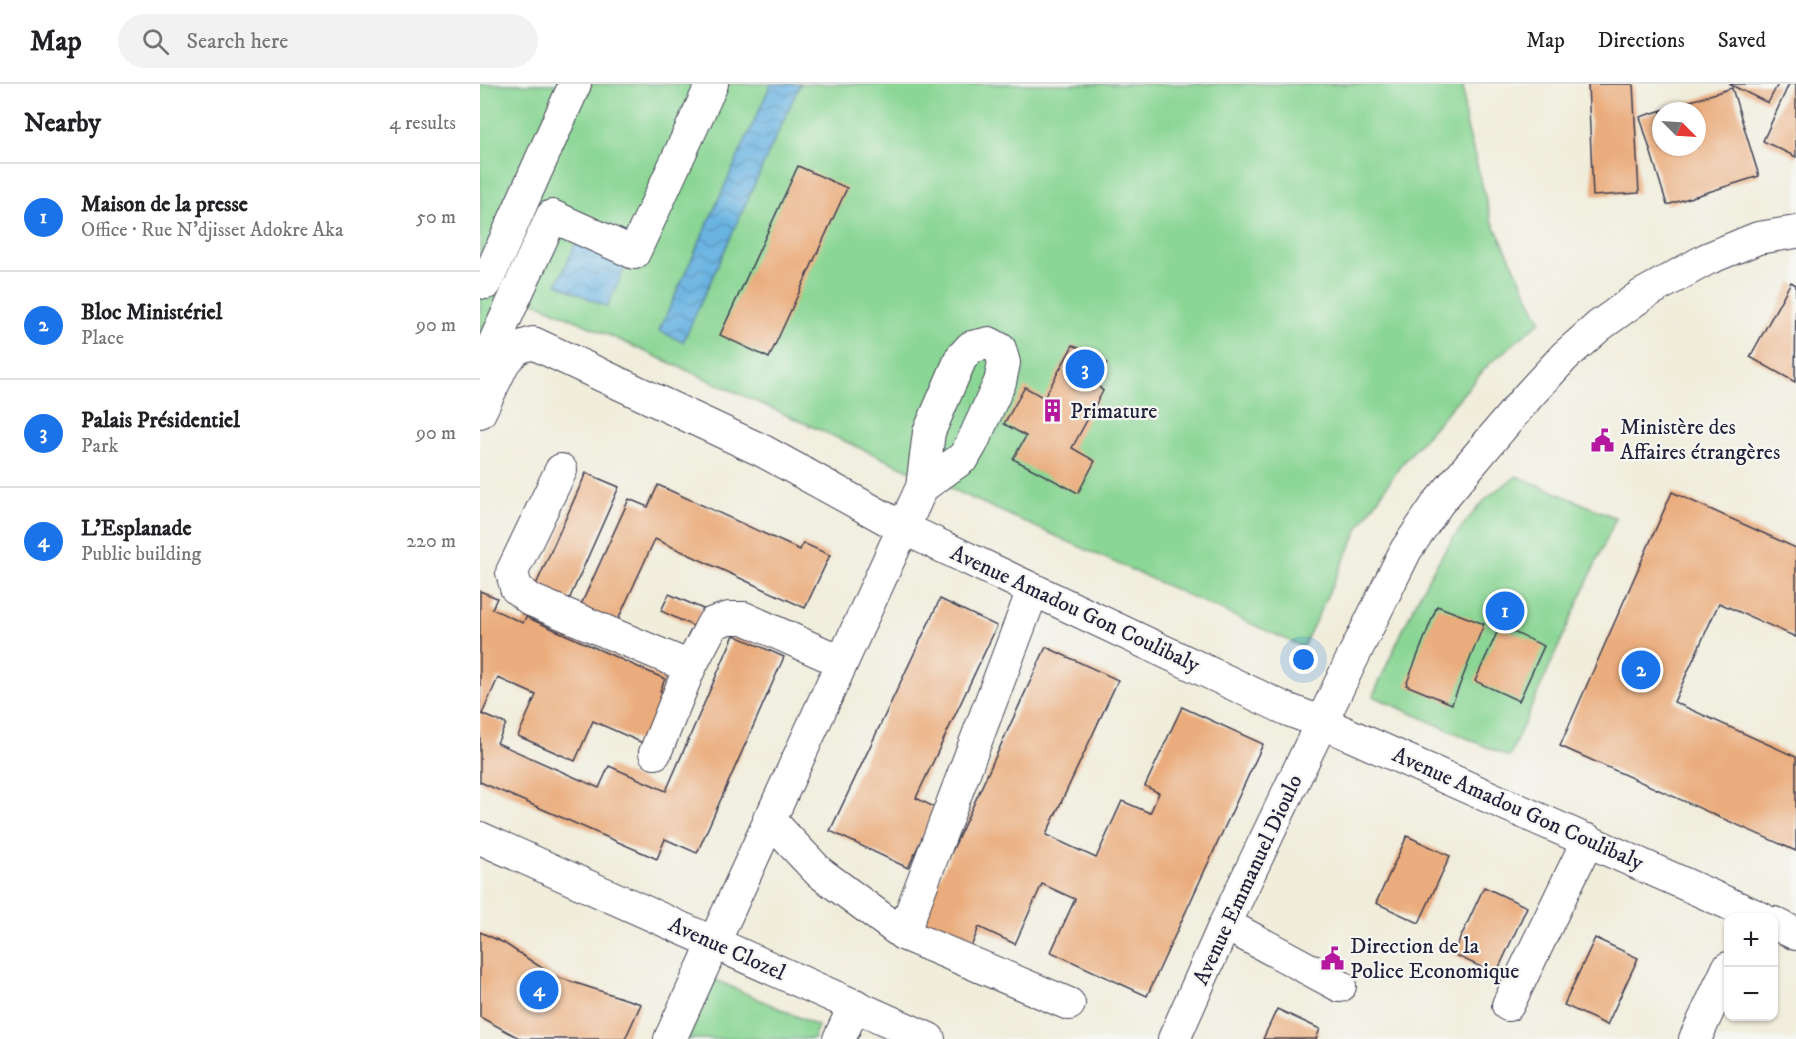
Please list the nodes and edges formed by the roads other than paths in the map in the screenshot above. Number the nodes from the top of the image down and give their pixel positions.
1 (575, 84) edge
2 (712, 84) edge
3 (1796, 232) edge
4 (480, 281) edge
5 (480, 374) edge
6 (480, 412) edge
7 (561, 470) dead end
8 (922, 487) dead end
9 (903, 528) junction
10 (1033, 590) junction
11 (842, 662) junction
12 (690, 667) junction
13 (1323, 723) junction
14 (655, 753) dead end
15 (769, 819) junction
16 (480, 837) edge
17 (1588, 840) junction
18 (526, 857) junction
19 (480, 864) edge
20 (1749, 913) edge
21 (1225, 924) junction
22 (1778, 926) edge
23 (903, 934) junction
24 (1796, 934) edge
25 (713, 944) junction
26 (1724, 977) edge
27 (1340, 986) dead end
28 (1069, 1004) dead end
29 (855, 1005) junction
30 (1509, 1005) dead end
31 (669, 1039) edge
32 (839, 1039) edge
33 (929, 1039) edge
34 (1174, 1039) edge
35 (1695, 1039) edge

1 - 4 street
2 - 5 street
3 - 13 street, Avenue Emmanuel Dioulo
6 - 9 street, Avenue Amadou Gon Coulibaly
7 - 12 street
8 - 9 street
9 - 10 street, Avenue Amadou Gon Coulibaly
9 - 11 street
10 - 13 street, Avenue Amadou Gon Coulibaly
10 - 23 street
11 - 12 street
11 - 15 street
12 - 14 street
13 - 17 street, Avenue Amadou Gon Coulibaly
13 - 21 street, Avenue Emmanuel Dioulo
15 - 23 street
15 - 25 street
16 - 18 street, Avenue Clozel
17 - 20 street, Avenue Amadou Gon Coulibaly
17 - 30 street
18 - 19 street
18 - 25 street, Avenue Clozel
21 - 27 street
21 - 34 street, Avenue Emmanuel Dioulo
22 - 24 street, Avenue Amadou Gon Coulibaly
23 - 28 street
25 - 29 street, Avenue Clozel
25 - 31 street
26 - 35 street
29 - 32 street
29 - 33 street, Avenue Clozel

